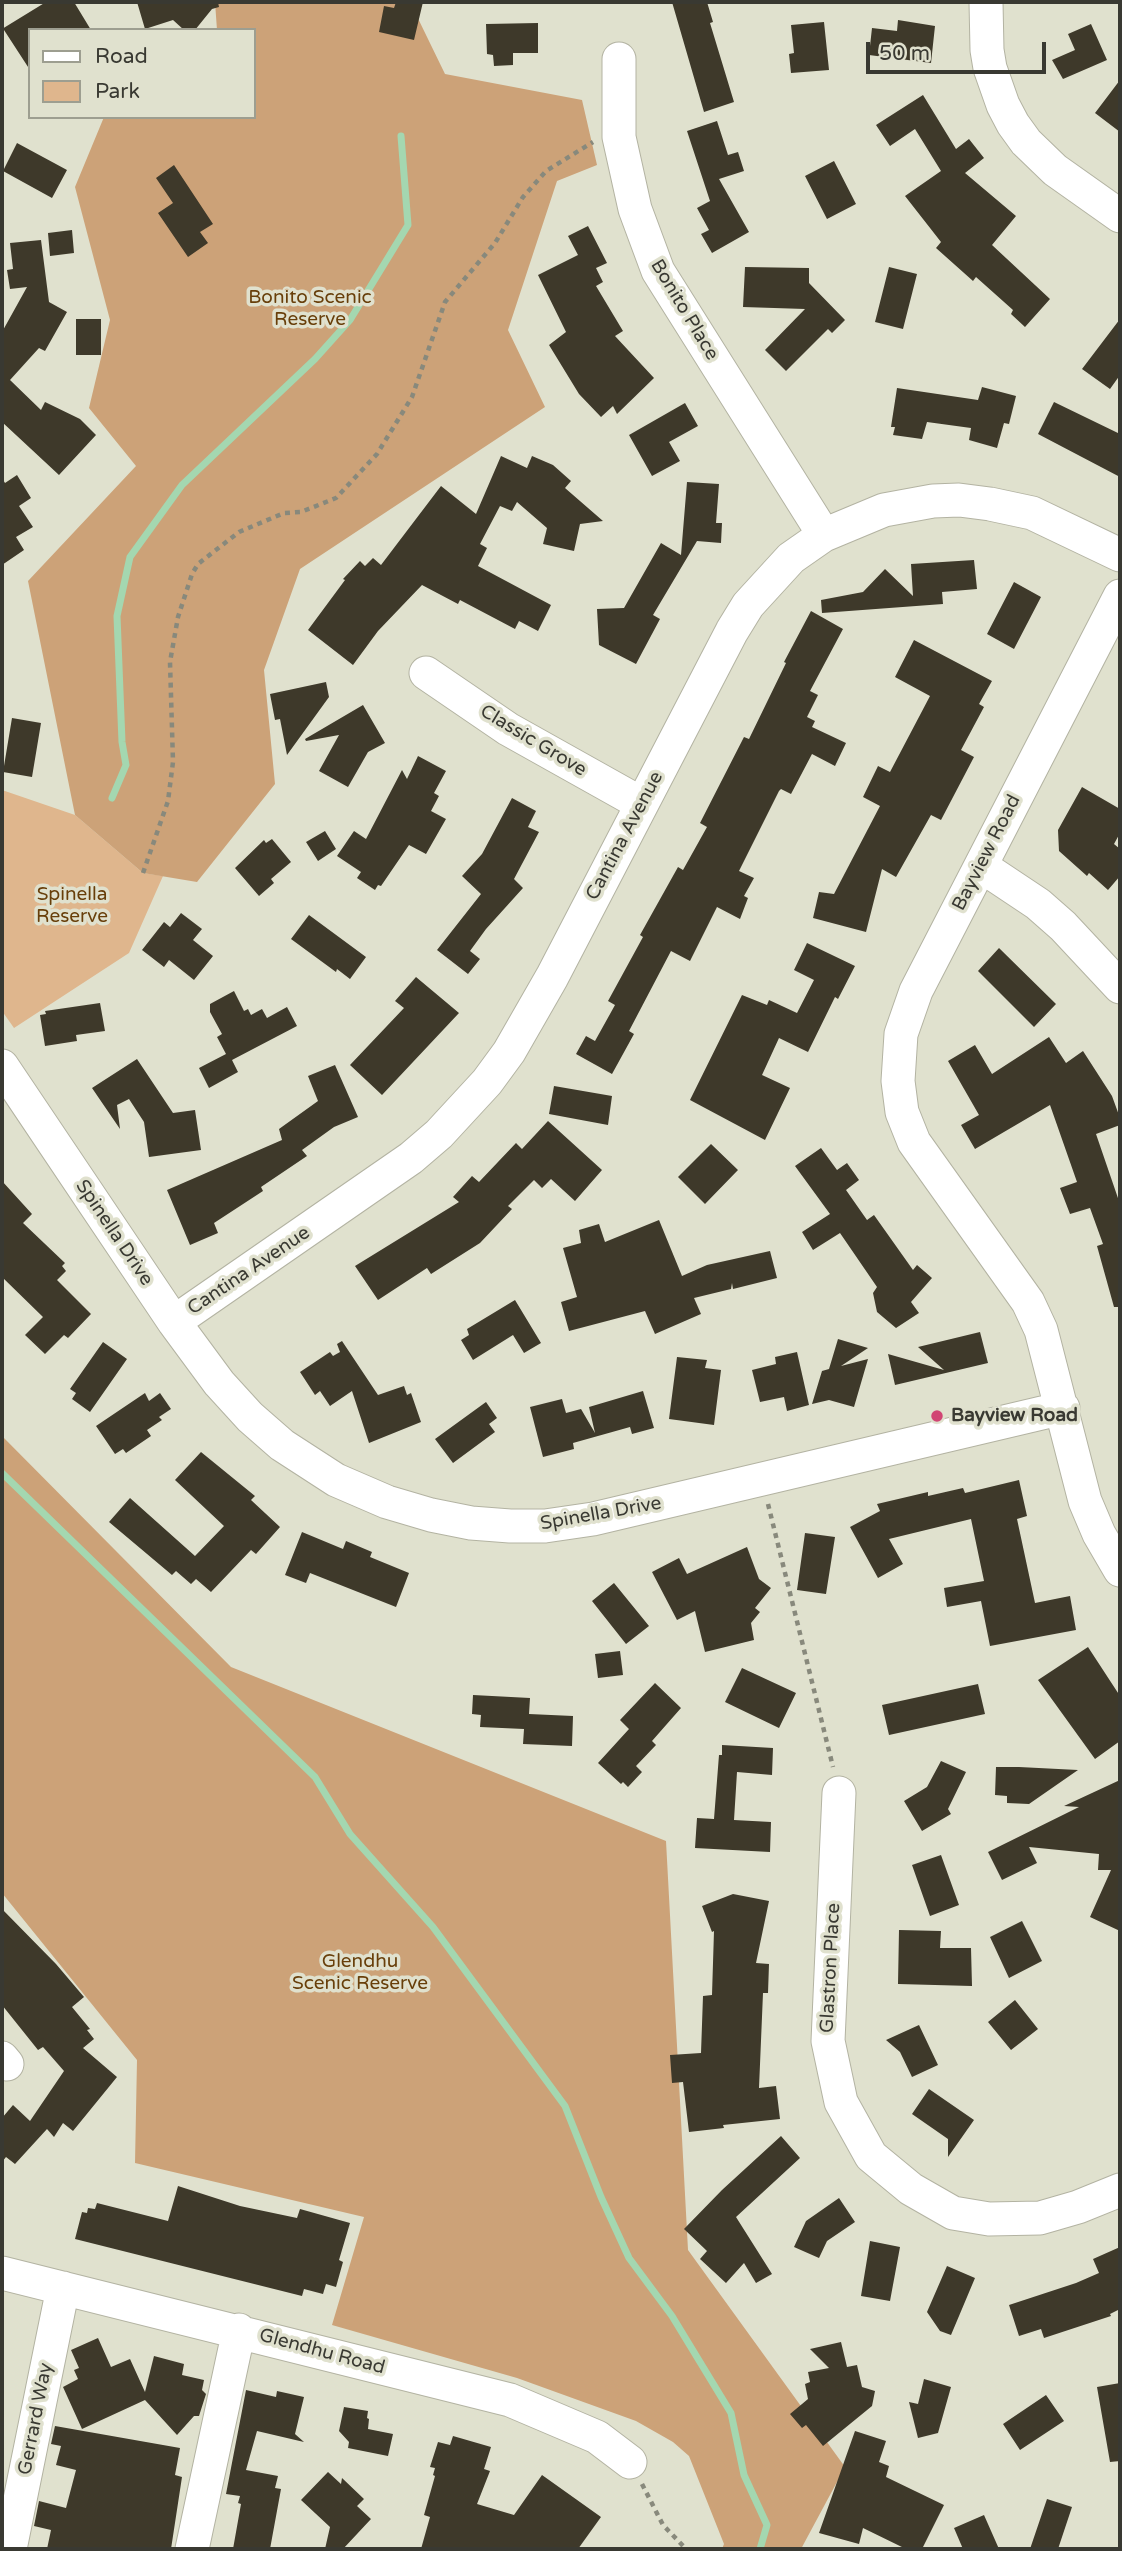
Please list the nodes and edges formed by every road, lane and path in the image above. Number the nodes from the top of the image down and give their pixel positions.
1 (986, 2) edge
2 (619, 58) dead end
3 (604, 138) dead end
4 (1120, 216) edge
5 (824, 535) junction
6 (1120, 555) edge
7 (1120, 596) edge
8 (426, 673) dead end
9 (642, 804) junction
10 (981, 866) junction
11 (144, 873) dead end
12 (1120, 987) edge
13 (2, 1066) edge
14 (174, 1322) junction
15 (1063, 1408) junction
16 (767, 1500) dead end
17 (1120, 1570) edge
18 (837, 1785) joint
19 (1120, 2190) edge
20 (2, 2273) edge
21 (62, 2288) junction
22 (239, 2330) junction
23 (630, 2462) joint
24 (10, 2549) edge
25 (192, 2549) edge
26 (686, 2549) edge

1 - 4 street
2 - 5 street, Bonito Place
3 - 11 path
5 - 6 street, Cantina Avenue
5 - 9 street, Cantina Avenue
7 - 10 street, Bayview Road
8 - 9 street, Classic Grove
9 - 14 street, Cantina Avenue
10 - 12 street
10 - 15 street, Bayview Road
13 - 14 street, Spinella Drive
14 - 15 street, Spinella Drive
15 - 17 street, Bayview Road
16 - 18 path
18 - 19 street, Glastron Place
20 - 21 street, Glendhu Road
21 - 22 street, Glendhu Road
21 - 24 street, Gerrard Way
22 - 23 street, Glendhu Road
22 - 25 street
23 - 26 path

